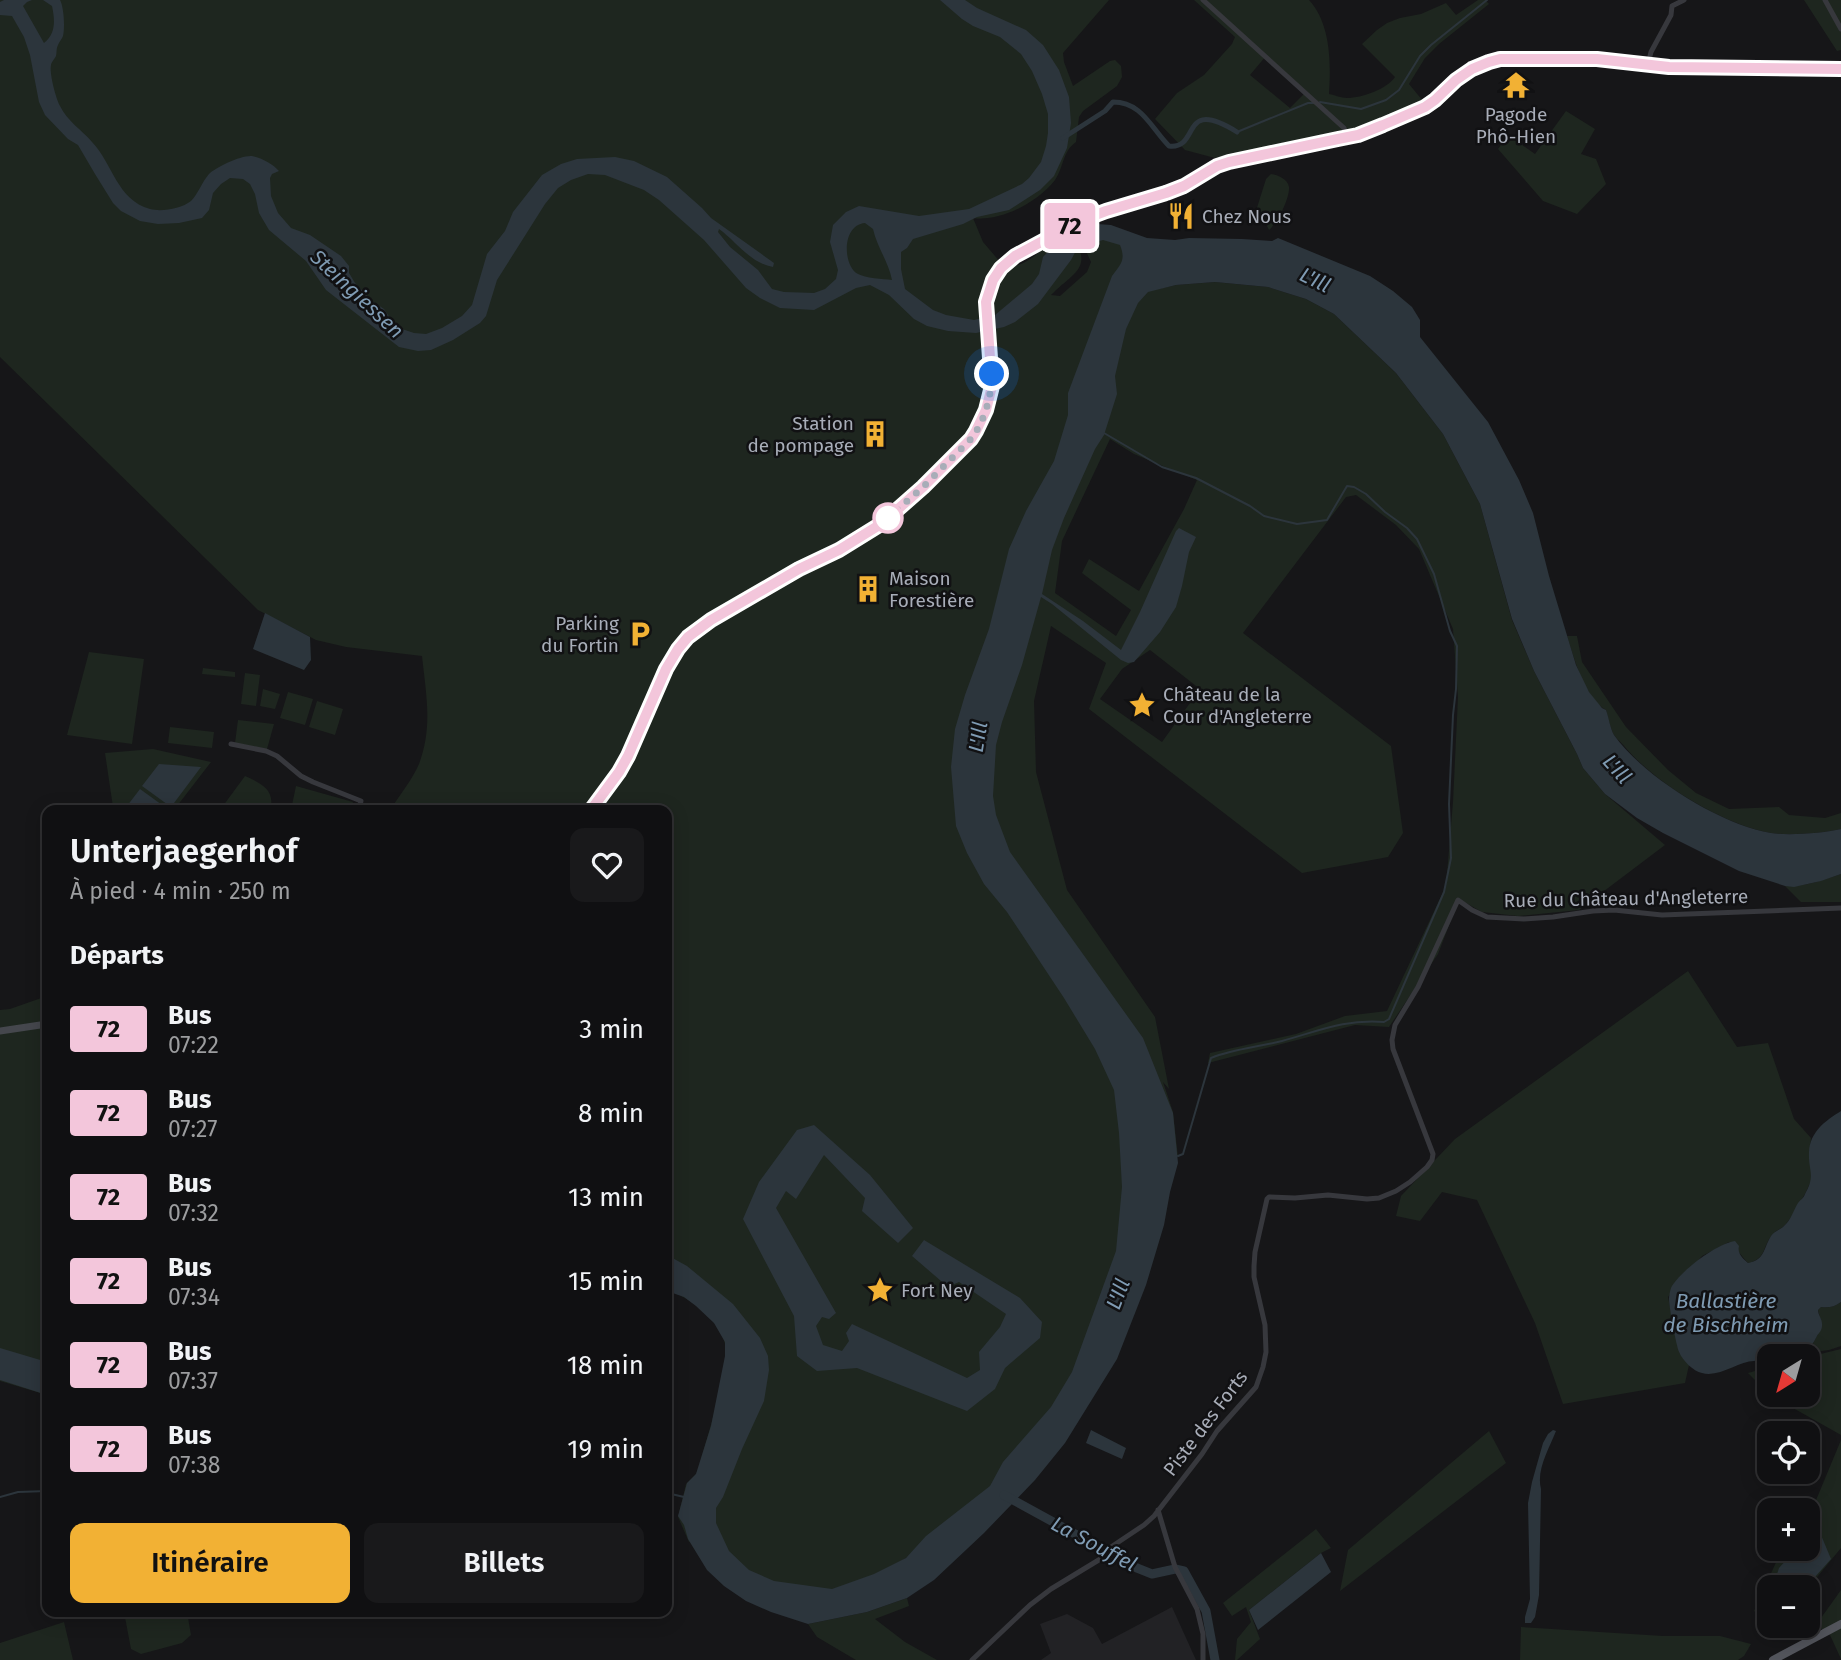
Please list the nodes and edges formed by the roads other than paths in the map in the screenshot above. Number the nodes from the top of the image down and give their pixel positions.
1 (1203, 0) edge
2 (1684, 0) edge
3 (1825, 0) edge
4 (1670, 3) edge
5 (1841, 29) edge
6 (1648, 64) junction
7 (1841, 69) edge
8 (1347, 137) junction
9 (231, 744) dead end
10 (360, 805) edge
11 (595, 805) edge
12 (1458, 900) joint
13 (1841, 908) edge
14 (42, 1025) edge
15 (0, 1031) edge
16 (1158, 1510) junction
17 (1841, 1624) edge
18 (972, 1660) edge
19 (1203, 1660) edge
20 (1773, 1660) edge

1 - 8 street
2 - 4 street
3 - 5 street
4 - 6 street
6 - 7 main road
6 - 8 main road
8 - 11 main road
9 - 10 street
12 - 13 street, Rue du Château d'Angleterre
12 - 16 street, Piste des Forts
14 - 15 main road
16 - 18 street, Piste des Forts
16 - 19 street
17 - 20 main road

